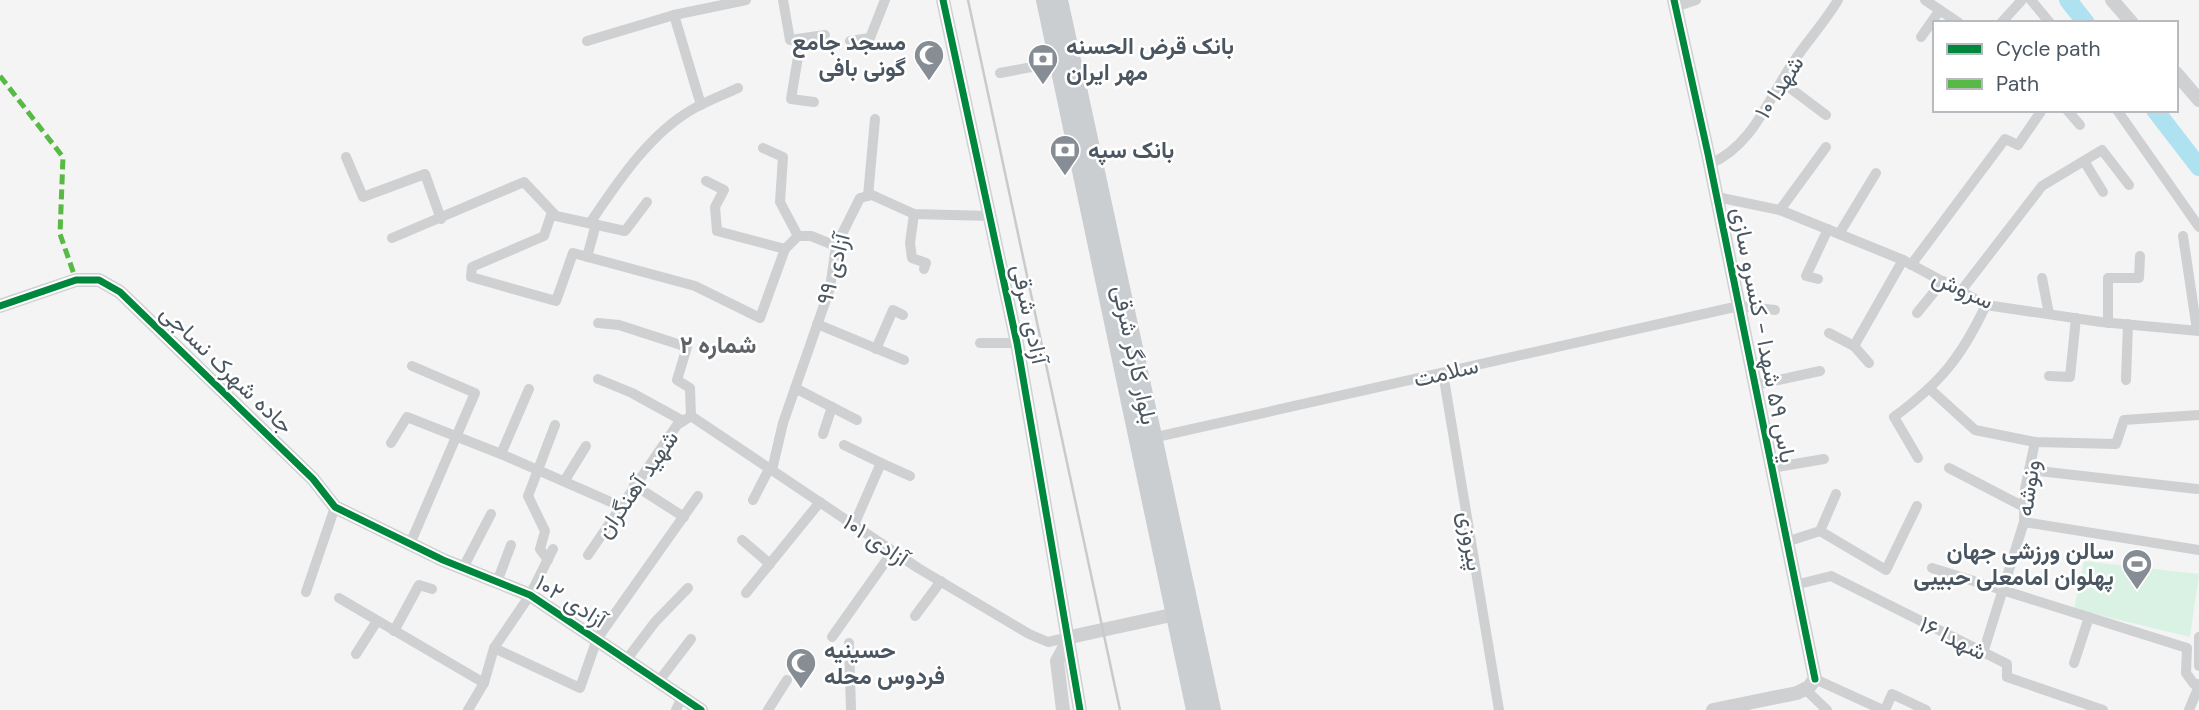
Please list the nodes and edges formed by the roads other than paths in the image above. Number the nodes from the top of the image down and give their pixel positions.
1 (746, 0) edge
2 (783, 0) edge
3 (885, 0) edge
4 (943, 0) edge
5 (1045, 0) edge
6 (1059, 0) edge
7 (1696, 0) edge
8 (1839, 0) edge
9 (2022, 0) edge
10 (2031, 0) edge
11 (2112, 0) edge
12 (1675, 4) edge
13 (1933, 4) edge
14 (674, 15) junction
15 (1956, 21) edge
16 (2003, 21) edge
17 (2048, 21) edge
18 (2130, 21) edge
19 (825, 35) dead end
20 (1921, 37) dead end
21 (801, 39) junction
22 (587, 41) dead end
23 (850, 41) dead end
24 (1058, 62) junction
25 (1000, 73) dead end
26 (2178, 76) edge
27 (1782, 82) junction
28 (738, 88) dead end
29 (2199, 100) edge
30 (814, 102) dead end
31 (701, 105) junction
32 (2041, 112) edge
33 (2069, 112) edge
34 (2118, 112) edge
35 (1826, 115) dead end
36 (875, 119) dead end
37 (2080, 125) dead end
38 (1826, 147) dead end
39 (763, 148) dead end
40 (346, 157) dead end
41 (2084, 161) junction
42 (1710, 164) junction
43 (1087, 166) junction
44 (1876, 173) dead end
45 (706, 181) dead end
46 (2129, 186) dead end
47 (2103, 192) dead end
48 (868, 196) junction
49 (1717, 197) junction
50 (647, 202) dead end
51 (1780, 210) junction
52 (552, 212) junction
53 (914, 214) junction
54 (990, 216) junction
55 (441, 219) junction
56 (593, 223) junction
57 (2199, 227) edge
58 (1833, 232) junction
59 (798, 236) junction
60 (2183, 236) dead end
61 (392, 238) dead end
62 (836, 246) junction
63 (785, 249) junction
64 (2140, 256) dead end
65 (587, 257) junction
66 (1907, 262) junction
67 (924, 269) dead end
68 (2042, 278) dead end
69 (1818, 279) dead end
70 (1942, 281) junction
71 (1961, 291) junction
72 (1986, 305) junction
73 (0, 306) edge
74 (1739, 306) junction
75 (1775, 310) dead end
76 (1917, 313) dead end
77 (2049, 314) junction
78 (904, 315) dead end
79 (2076, 318) junction
80 (598, 323) dead end
81 (2108, 323) junction
82 (817, 324) junction
83 (2128, 324) junction
84 (2198, 331) edge
85 (1829, 333) dead end
86 (1017, 342) junction
87 (979, 343) dead end
88 (1854, 346) junction
89 (876, 349) junction
90 (904, 360) dead end
91 (1869, 363) dead end
92 (412, 366) dead end
93 (1820, 371) dead end
94 (1443, 373) junction
95 (2049, 376) dead end
96 (598, 379) dead end
97 (2126, 380) dead end
98 (1755, 384) junction
99 (795, 388) junction
100 (529, 389) dead end
101 (1931, 390) junction
102 (832, 407) junction
103 (2199, 415) edge
104 (687, 419) junction
105 (857, 420) dead end
106 (555, 425) dead end
107 (823, 434) dead end
108 (456, 436) junction
109 (1152, 438) junction
110 (2035, 442) junction
111 (391, 443) dead end
112 (844, 445) dead end
113 (586, 446) dead end
114 (501, 454) junction
115 (1917, 458) dead end
116 (1824, 459) dead end
117 (881, 463) junction
118 (537, 468) junction
119 (1771, 468) junction
120 (1949, 468) dead end
121 (771, 469) junction
122 (2029, 470) junction
123 (909, 476) dead end
124 (565, 480) junction
125 (634, 485) junction
126 (2197, 489) edge
127 (1836, 494) dead end
128 (698, 496) dead end
129 (753, 500) dead end
130 (820, 502) junction
131 (620, 506) junction
132 (1917, 506) dead end
133 (335, 507) junction
134 (2024, 507) junction
135 (491, 514) dead end
136 (684, 517) junction
137 (2024, 522) junction
138 (854, 525) junction
139 (1820, 531) junction
140 (742, 540) dead end
141 (1786, 542) junction
142 (410, 544) junction
143 (511, 545) dead end
144 (554, 549) dead end
145 (2199, 550) edge
146 (893, 551) junction
147 (587, 555) dead end
148 (548, 560) junction
149 (770, 564) junction
150 (463, 568) junction
151 (1932, 568) dead end
152 (940, 581) junction
153 (497, 582) junction
154 (1795, 585) junction
155 (688, 588) dead end
156 (432, 589) dead end
157 (2005, 590) junction
158 (306, 592) dead end
159 (746, 593) dead end
160 (530, 595) junction
161 (339, 597) dead end
162 (1176, 614) junction
163 (915, 616) dead end
164 (2089, 617) junction
165 (377, 621) junction
166 (394, 631) junction
167 (832, 637) dead end
168 (1070, 637) junction
169 (2199, 637) edge
170 (597, 639) junction
171 (691, 639) dead end
172 (849, 643) dead end
173 (494, 648) junction
174 (1983, 653) junction
175 (356, 654) dead end
176 (626, 659) junction
177 (2074, 663) dead end
178 (2199, 666) edge
179 (787, 680) dead end
180 (659, 681) junction
181 (484, 683) junction
182 (1810, 684) junction
183 (2199, 685) edge
184 (679, 704) edge
185 (468, 710) edge
186 (701, 710) edge
187 (768, 710) edge
188 (851, 710) edge
189 (1063, 710) edge
190 (1080, 710) edge
191 (1195, 710) edge
192 (1212, 710) edge
193 (1499, 710) edge
194 (1713, 710) edge
195 (1827, 710) edge
196 (1884, 710) edge
197 (1926, 710) edge
198 (2103, 710) edge
199 (2189, 710) edge

1 - 14 street
2 - 21 street
3 - 23 street
4 - 54 street, آزادی شرقی
5 - 24 main road, بلوار کارگر شرقی
6 - 43 main road, بلوار کارگر شرقی
7 - 12 street
8 - 27 street, شهدا ۱۰
9 - 16 street
10 - 17 street
11 - 18 street
12 - 42 street, یاس ۵۹ شهدا - کنسرو سازی
13 - 15 street
13 - 20 street
14 - 22 street
14 - 31 street
19 - 21 street
21 - 30 street
24 - 25 street
24 - 43 main road, بلوار کارگر شرقی
26 - 29 street
27 - 35 street
27 - 42 street, شهدا ۱۰
28 - 31 street
31 - 56 street
32 - 66 street
33 - 37 street
34 - 57 street
36 - 48 street
38 - 51 street
39 - 59 street
40 - 55 street
41 - 46 street
41 - 47 street
41 - 71 street
42 - 49 street, یاس ۵۹ شهدا - کنسرو سازی
43 - 109 main road, بلوار کارگر شرقی
43 - 162 main road, بلوار کارگر شرقی
44 - 58 street
45 - 63 street
48 - 53 street
48 - 62 street, آزادی ٩٩
49 - 51 street, سروش
49 - 74 street, یاس ۵۹ شهدا - کنسرو سازی
50 - 56 street
51 - 58 street, سروش
52 - 55 street
52 - 56 street
52 - 65 street
53 - 54 street
53 - 67 street
54 - 86 street, آزادی شرقی
55 - 61 street
56 - 65 street
58 - 66 street, سروش
58 - 69 street
59 - 62 street
59 - 63 street
60 - 84 street
62 - 82 street, آزادی ٩٩
63 - 65 street
64 - 81 street
66 - 70 street, سروش
66 - 88 street
68 - 77 street
70 - 71 street, سروش
70 - 76 street
71 - 72 street, سروش
72 - 77 street, سروش
72 - 101 street
73 - 133 street, جاده شهرک نساجی
74 - 75 street, سلامت
74 - 94 street, سلامت
74 - 98 street, یاس ۵۹ شهدا - کنسرو سازی
77 - 79 street, سروش
78 - 89 street
79 - 81 street, سروش
79 - 95 street
80 - 104 street
81 - 83 street, سروش
82 - 89 street
82 - 99 street, آزادی ٩٩
83 - 84 street, سروش
83 - 97 street
85 - 88 street
86 - 87 street
86 - 168 street, آزادی شرقی
88 - 91 street
89 - 90 street
92 - 108 street
93 - 98 street
94 - 109 street, سلامت
94 - 193 street, پیروزی
96 - 104 street, آزادی ۱۰۱
98 - 119 street, یاس ۵۹ شهدا - کنسرو سازی
99 - 102 street
99 - 121 street, آزادی ٩٩
100 - 114 street
101 - 110 street
101 - 115 street
102 - 105 street
102 - 107 street
103 - 110 street
104 - 121 street, آزادی ۱۰۱
104 - 125 street, شهید آهنگران
106 - 118 street
108 - 111 street
108 - 114 street
108 - 142 street
109 - 192 main road, بلوار کارگر شرقی
110 - 122 street, ونوشه
112 - 117 street
113 - 124 street
114 - 118 street
116 - 119 street
117 - 123 street
117 - 138 street
118 - 124 street
118 - 148 street
119 - 141 street, یاس ۵۹ شهدا - کنسرو سازی
120 - 134 street
121 - 129 street, آزادی ٩٩
121 - 130 street, آزادی ۱۰۱
122 - 126 street
122 - 134 street, ونوشه
124 - 131 street
125 - 131 street, شهید آهنگران
125 - 136 street
127 - 139 street
128 - 136 street
130 - 138 street, آزادی ۱۰۱
130 - 149 street
131 - 147 street, شهید آهنگران
132 - 139 street
133 - 142 street, جاده شهرک نساجی
133 - 158 street
134 - 137 street, ونوشه
135 - 150 street
136 - 170 street
137 - 145 street
137 - 157 street, ونوشه
138 - 146 street, آزادی ۱۰۱
139 - 141 street
140 - 149 street
141 - 154 street, یاس ۵۹ شهدا - کنسرو سازی
142 - 150 street, آزادی ۱۰۲
143 - 153 street
144 - 148 street
146 - 152 street, آزادی ۱۰۱
146 - 167 street
148 - 160 street
149 - 159 street
150 - 153 street, آزادی ۱۰۲
151 - 157 street
152 - 163 street
152 - 168 street, آزادی ۱۰۱
153 - 160 street, آزادی ۱۰۲
154 - 174 street, شهدا ۱۶
154 - 182 street, یاس ۵۹ شهدا - کنسرو سازی
155 - 176 street
156 - 166 street
157 - 164 street
157 - 174 street, ونوشه
160 - 170 street, آزادی ۱۰۲
160 - 173 street
161 - 165 street
162 - 168 street
162 - 191 main road, بلوار کارگر شرقی
164 - 177 street
164 - 183 street
165 - 166 street
165 - 175 street
166 - 181 street
168 - 189 street
168 - 190 street, آزادی شرقی
169 - 178 street
170 - 173 street
170 - 176 street, آزادی ۱۰۲
171 - 180 street
172 - 188 street
173 - 181 street
174 - 198 street, شهدا ۱۶
176 - 180 street, آزادی ۱۰۲
179 - 187 street
180 - 184 street, آزادی ۱۰۲
181 - 185 street
182 - 194 street
182 - 195 street
182 - 196 street
183 - 199 street
184 - 186 street, آزادی ۱۰۲
196 - 197 street

